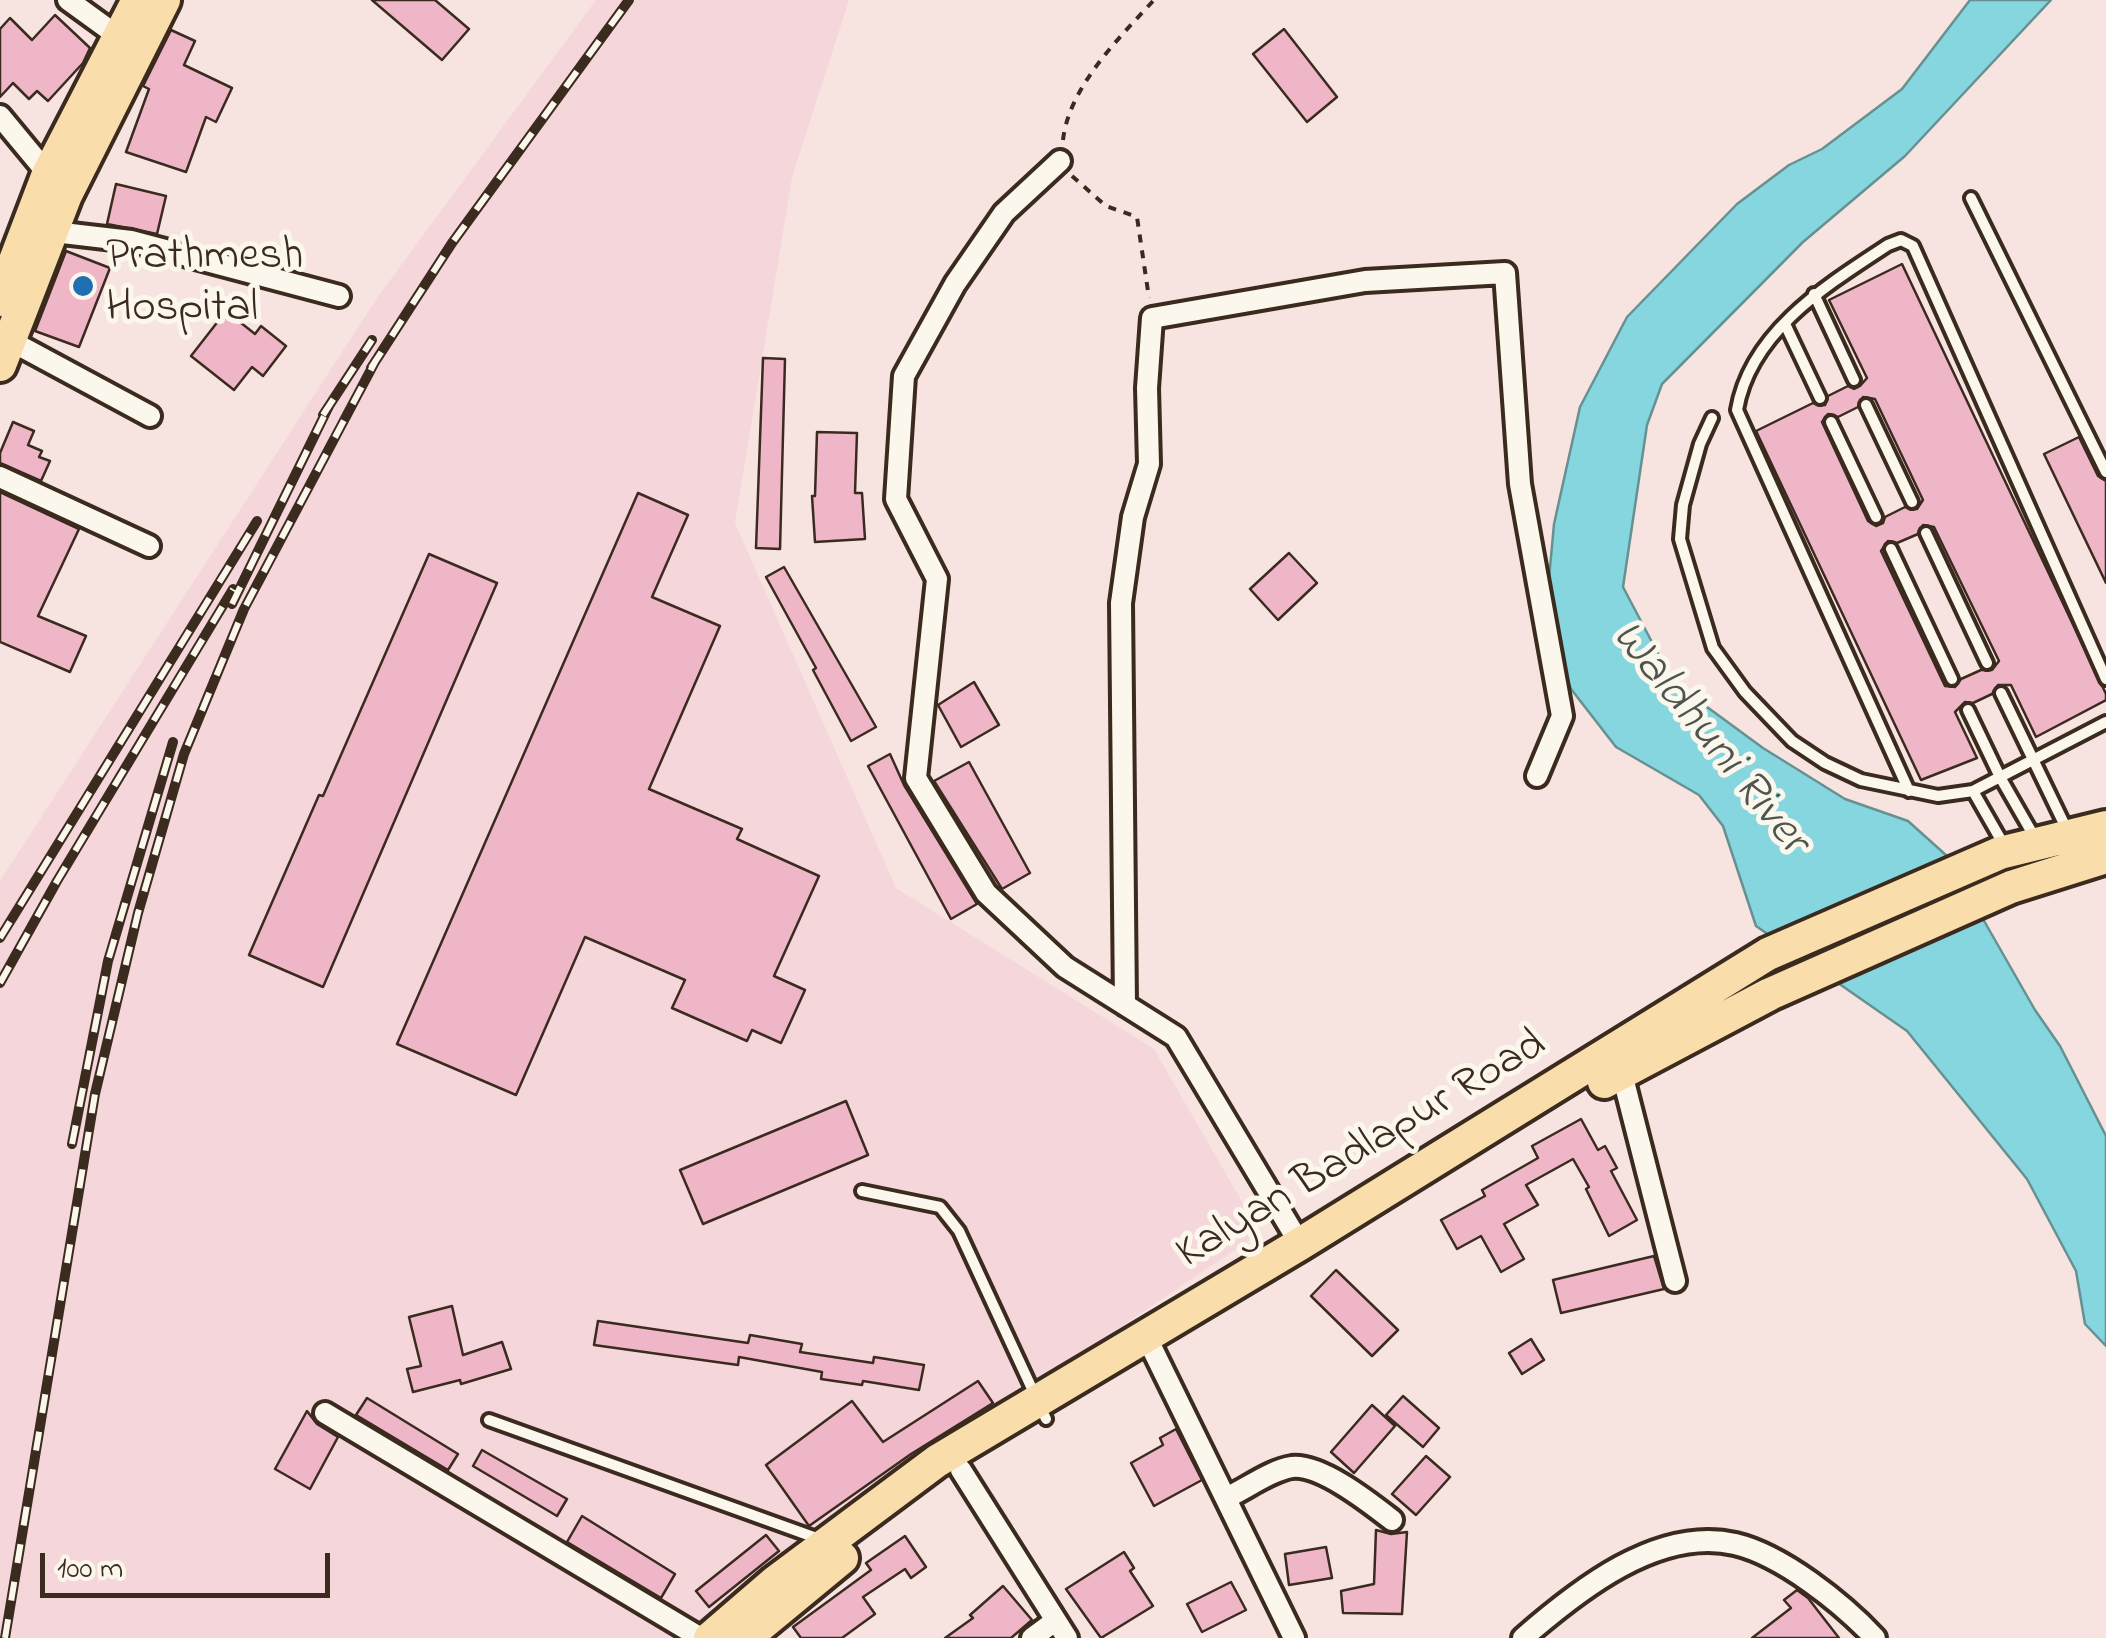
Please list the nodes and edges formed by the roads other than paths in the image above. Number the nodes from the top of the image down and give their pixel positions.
1 (68, 0) edge
2 (138, 0) edge
3 (164, 0) edge
4 (119, 37) junction
5 (0, 116) edge
6 (1060, 162) road end
7 (57, 184) junction
8 (1971, 198) dead end
9 (54, 232) junction
10 (1814, 294) junction
11 (339, 296) dead end
12 (0, 300) edge
13 (1785, 324) junction
14 (5, 352) edge
15 (1854, 380) dead end
16 (1820, 398) dead end
17 (1866, 405) dead end
18 (150, 416) dead end
19 (1712, 418) dead end
20 (1831, 422) dead end
21 (2106, 472) edge
22 (0, 477) edge
23 (1912, 502) dead end
24 (1876, 517) dead end
25 (1926, 533) dead end
26 (149, 546) dead end
27 (1891, 550) dead end
28 (1987, 662) dead end
29 (1952, 679) dead end
30 (2106, 679) edge
31 (2001, 693) dead end
32 (1968, 710) dead end
33 (2106, 722) edge
34 (2032, 760) junction
35 (1536, 776) dead end
36 (2000, 777) junction
37 (1908, 791) junction
38 (1974, 791) junction
39 (2106, 827) edge
40 (2044, 861) edge
41 (1126, 1005) junction
42 (1619, 1061) junction
43 (862, 1191) dead end
44 (1300, 1244) junction
45 (1676, 1280) dead end
46 (1150, 1345) junction
47 (1042, 1410) junction
48 (325, 1413) dead end
49 (489, 1420) dead end
50 (961, 1470) junction
51 (1226, 1498) junction
52 (1392, 1520) dead end
53 (828, 1542) junction
54 (1061, 1630) edge
55 (1289, 1636) edge
56 (701, 1638) edge
57 (710, 1638) edge
58 (745, 1638) edge
59 (1032, 1638) edge
60 (1524, 1638) edge
61 (1875, 1638) edge

1 - 4 street
2 - 4 main road
3 - 7 main road
4 - 7 main road
5 - 7 street
6 - 41 street
7 - 9 main road
7 - 12 main road
8 - 21 lane
9 - 11 street
9 - 14 main road
10 - 13 lane
10 - 15 lane
10 - 30 lane
13 - 16 lane
13 - 37 lane
14 - 18 street
17 - 23 lane
19 - 37 lane
20 - 24 lane
22 - 26 street
25 - 28 lane
27 - 29 lane
31 - 34 lane
32 - 36 lane
33 - 34 lane
34 - 36 lane
34 - 40 lane
35 - 41 street
36 - 38 lane
36 - 40 lane
37 - 38 lane
38 - 40 lane
39 - 40 main road, Kalyan Badlapur Road
40 - 42 main road, Kalyan Badlapur Road
40 - 42 main road, Kalyan Badlapur Road
41 - 44 street
42 - 44 main road, Kalyan Badlapur Road
42 - 45 street
42 - 46 main road, Kalyan Badlapur Road
43 - 47 lane
44 - 46 main road, Kalyan Badlapur Road
46 - 47 main road, Kalyan Badlapur Road
46 - 51 street
47 - 50 main road, Kalyan Badlapur Road
47 - 53 main road, Kalyan Badlapur Road
48 - 56 street
49 - 53 lane
50 - 54 street
50 - 58 main road, Kalyan Badlapur Road
51 - 52 street
51 - 55 street
53 - 57 main road, Kalyan Badlapur Road
54 - 59 street
60 - 61 street

